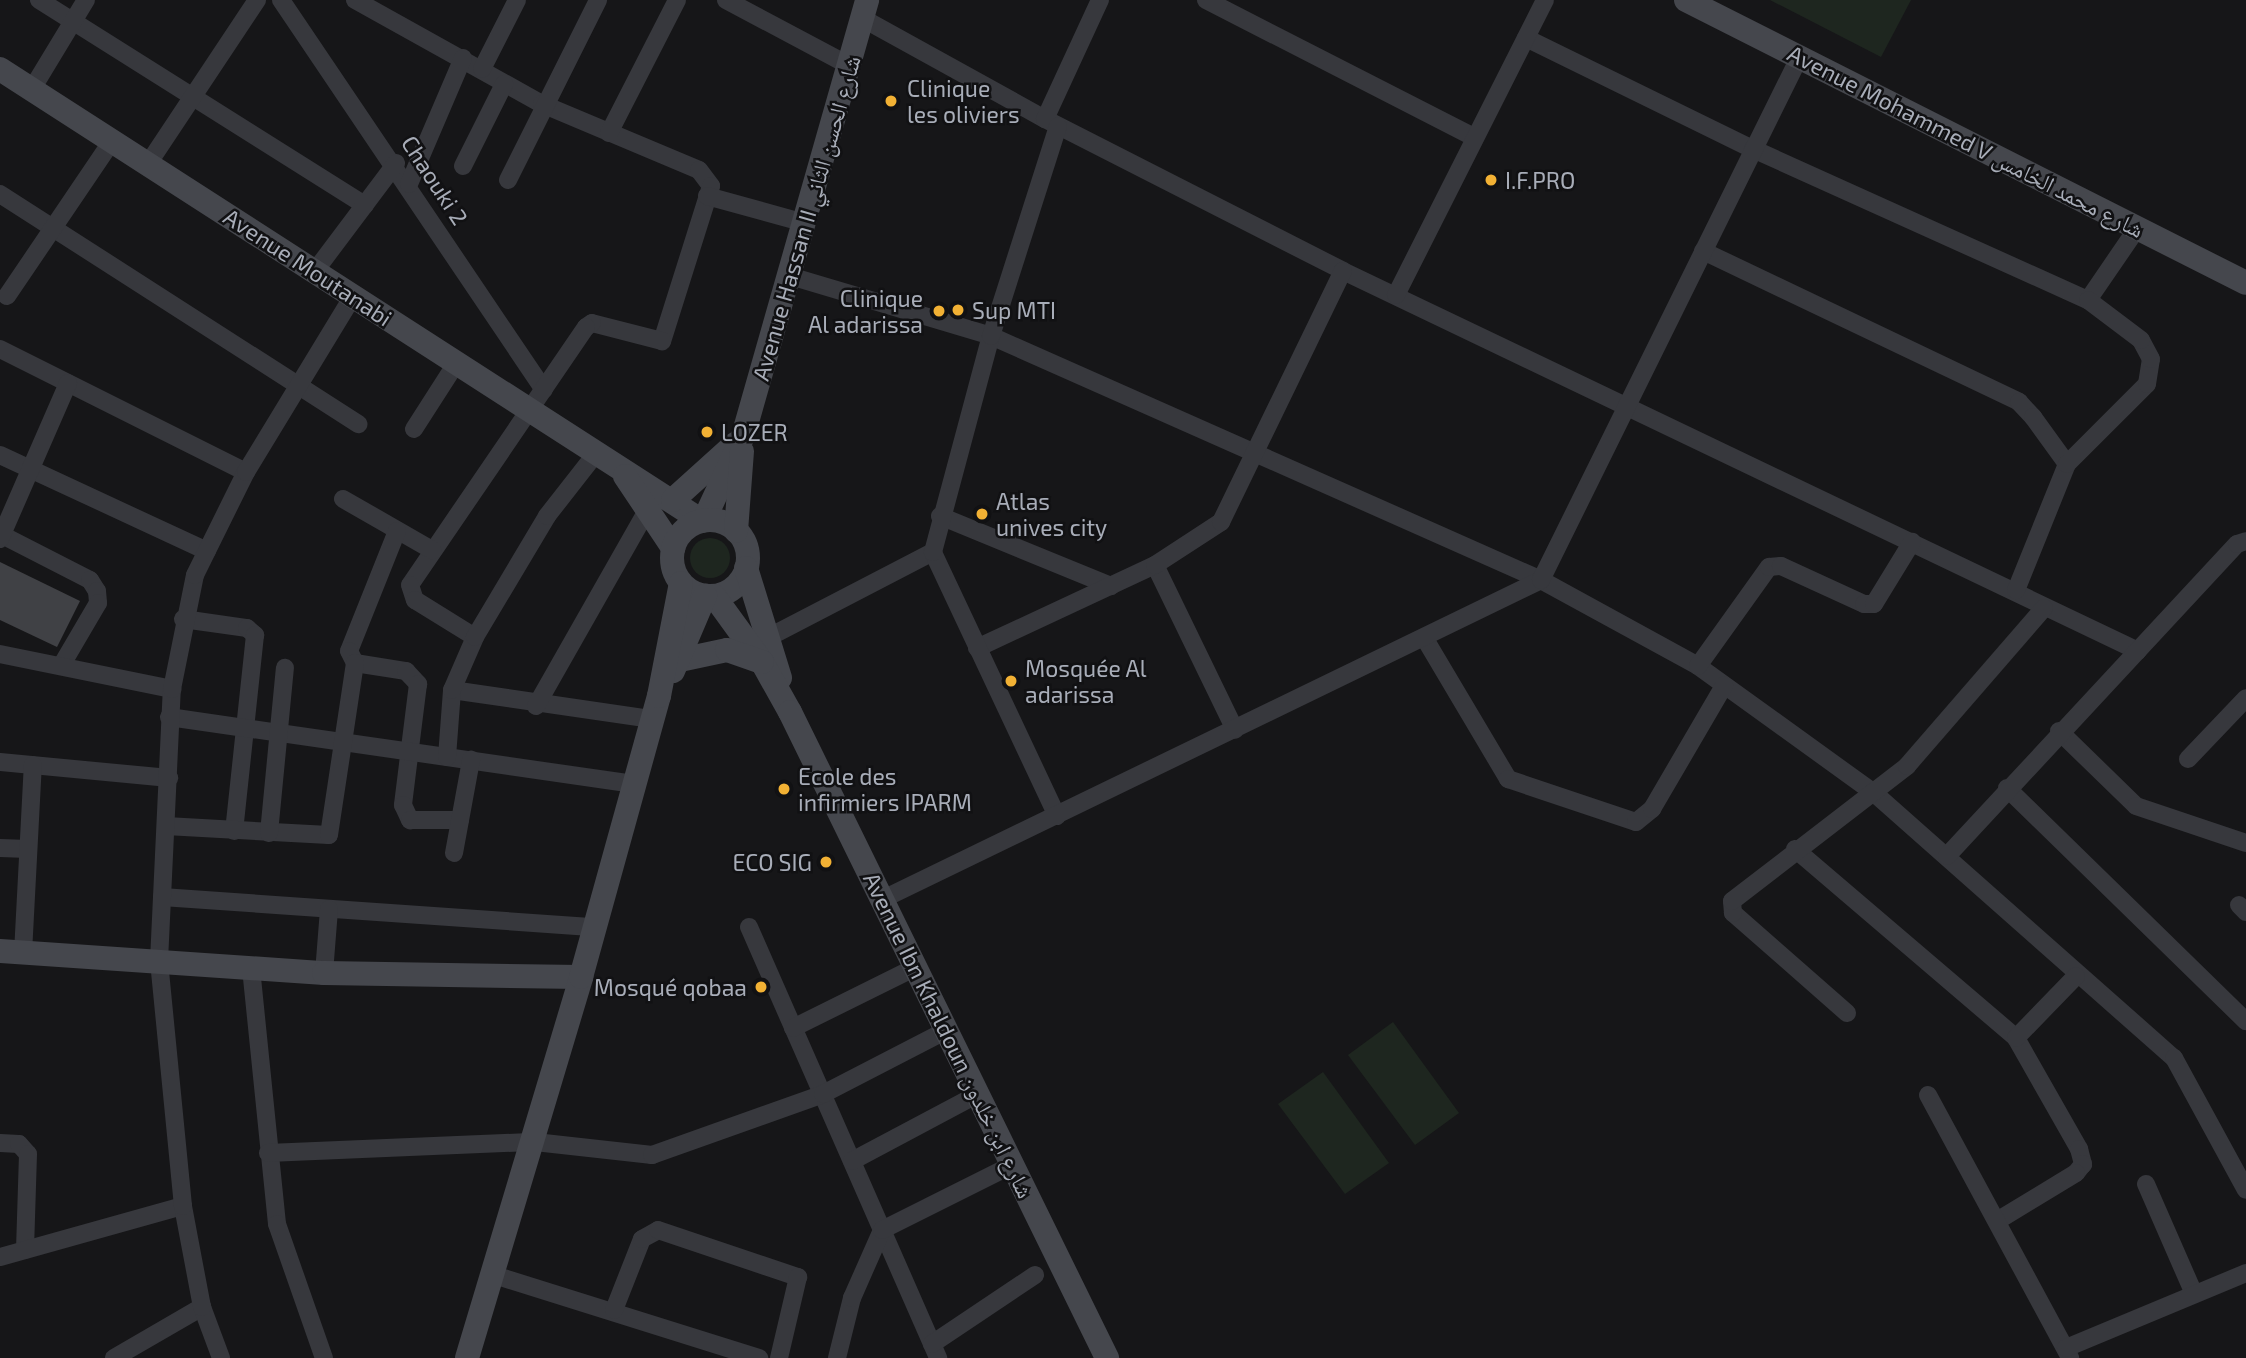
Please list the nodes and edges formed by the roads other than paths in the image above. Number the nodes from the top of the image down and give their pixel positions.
1 (39, 0) edge
2 (86, 0) edge
3 (257, 0) edge
4 (355, 0) edge
5 (598, 0) edge
6 (677, 0) edge
7 (1100, 0) edge
8 (1206, 0) edge
9 (1545, 0) edge
10 (1686, 0) edge
11 (514, 1) edge
12 (285, 2) edge
13 (736, 2) edge
14 (865, 9) edge
15 (72, 22) junction
16 (1525, 38) junction
17 (463, 58) junction
18 (1799, 58) junction
19 (850, 66) junction
20 (0, 69) edge
21 (482, 69) junction
22 (505, 84) junction
23 (32, 89) junction
24 (197, 95) junction
25 (542, 104) junction
26 (1051, 123) junction
27 (609, 133) junction
28 (1474, 137) junction
29 (112, 141) junction
30 (1753, 149) junction
31 (396, 163) junction
32 (148, 164) junction
33 (463, 166) dead end
34 (508, 180) dead end
35 (409, 184) junction
36 (0, 194) edge
37 (707, 196) junction
38 (365, 205) junction
39 (804, 223) junction
40 (52, 227) junction
41 (2138, 227) junction
42 (1703, 251) junction
43 (315, 271) junction
44 (1343, 271) junction
45 (790, 276) junction
46 (2246, 283) edge
47 (1396, 295) junction
48 (7, 296) dead end
49 (353, 296) junction
50 (2088, 300) junction
51 (991, 336) junction
52 (0, 349) edge
53 (457, 362) junction
54 (68, 383) junction
55 (303, 386) junction
56 (537, 400) junction
57 (1626, 404) junction
58 (358, 425) dead end
59 (414, 429) dead end
60 (743, 436) junction
61 (1258, 452) junction
62 (0, 455) edge
63 (607, 458) junction
64 (2067, 464) junction
65 (31, 470) junction
66 (246, 472) junction
67 (343, 499) dead end
68 (673, 500) junction
69 (648, 509) junction
70 (940, 516) junction
71 (703, 520) junction
72 (397, 531) junction
73 (736, 531) junction
74 (1, 536) edge
75 (2246, 541) edge
76 (1912, 542) junction
77 (673, 548) junction
78 (432, 550) junction
79 (207, 551) junction
80 (933, 552) junction
81 (1155, 565) junction
82 (746, 568) junction
83 (1541, 580) junction
84 (681, 583) junction
85 (1111, 586) junction
86 (2016, 590) junction
87 (709, 596) junction
88 (2044, 608) junction
89 (183, 619) junction
90 (475, 637) junction
91 (769, 637) junction
92 (1425, 639) junction
93 (976, 648) junction
94 (2138, 651) junction
95 (0, 654) edge
96 (680, 660) junction
97 (762, 662) junction
98 (355, 663) junction
99 (61, 666) junction
100 (1698, 666) junction
101 (285, 668) dead end
102 (1724, 685) junction
103 (172, 689) junction
104 (452, 690) junction
105 (2246, 698) edge
106 (536, 706) junction
107 (655, 707) junction
108 (790, 712) junction
109 (169, 716) junction
110 (246, 727) junction
111 (1235, 730) junction
112 (2059, 731) junction
113 (279, 732) junction
114 (343, 742) junction
115 (410, 751) junction
116 (447, 757) junction
117 (2188, 759) dead end
118 (471, 760) junction
119 (0, 762) edge
120 (33, 765) junction
121 (169, 778) junction
122 (632, 784) junction
123 (2007, 788) junction
124 (1873, 792) junction
125 (1057, 816) junction
126 (460, 820) junction
127 (166, 826) junction
128 (234, 831) junction
129 (269, 833) junction
130 (2246, 843) edge
131 (0, 848) edge
132 (28, 849) junction
133 (1795, 849) junction
134 (454, 853) dead end
135 (1947, 856) junction
136 (162, 897) junction
137 (883, 898) junction
138 (329, 909) junction
139 (594, 927) junction
140 (749, 927) dead end
141 (11, 952) edge
142 (159, 961) junction
143 (916, 967) junction
144 (251, 968) junction
145 (324, 973) junction
146 (2076, 976) junction
147 (581, 977) junction
148 (1847, 1013) dead end
149 (2246, 1021) edge
150 (793, 1028) junction
151 (947, 1030) junction
152 (2016, 1038) junction
153 (823, 1094) junction
154 (978, 1094) junction
155 (1928, 1095) dead end
156 (535, 1142) junction
157 (0, 1143) edge
158 (268, 1153) junction
159 (852, 1161) junction
160 (1014, 1164) junction
161 (2242, 1169) edge
162 (2146, 1184) dead end
163 (2246, 1190) edge
164 (183, 1206) junction
165 (1997, 1221) junction
166 (882, 1230) junction
167 (25, 1250) junction
168 (0, 1257) edge
169 (2246, 1273) edge
170 (494, 1275) junction
171 (1035, 1275) dead end
172 (2194, 1294) junction
173 (202, 1307) junction
174 (614, 1310) junction
175 (935, 1351) edge
176 (2068, 1353) edge
177 (114, 1358) edge
178 (221, 1358) edge
179 (324, 1358) edge
180 (467, 1358) edge
181 (759, 1358) edge
182 (779, 1358) edge
183 (837, 1358) edge
184 (1107, 1358) edge

1 - 15 street
2 - 15 street
3 - 24 street
4 - 17 street
5 - 25 street
6 - 27 street
7 - 26 street
8 - 28 street
9 - 16 street
10 - 18 street, Avenue Mohammed V شارع محمد الخامس
11 - 21 street
12 - 31 street, Chaouki 2
13 - 19 street
14 - 19 street, Avenue Hassan II شارع الحسن الثاني
14 - 26 street
15 - 23 street
15 - 24 street
16 - 28 street
16 - 30 street
17 - 21 street
17 - 35 street
18 - 30 street
18 - 41 street, Avenue Mohammed V شارع محمد الخامس
19 - 39 street, Avenue Hassan II شارع الحسن الثاني
20 - 23 street, Avenue Moutanabi
21 - 22 street
22 - 25 street
22 - 33 street
23 - 29 street, Avenue Moutanabi
24 - 32 street
24 - 38 street
25 - 27 street
25 - 34 street
26 - 44 street
26 - 51 street
27 - 37 street
28 - 47 street
29 - 32 street, Avenue Moutanabi
29 - 40 street
30 - 42 street
30 - 50 street
31 - 35 street, Chaouki 2
31 - 38 street
32 - 43 street, Avenue Moutanabi
35 - 56 street, Chaouki 2
36 - 40 street
37 - 39 street
37 - 56 street
38 - 43 street
39 - 45 street, Avenue Hassan II شارع الحسن الثاني
40 - 48 street
40 - 55 street
41 - 46 street, Avenue Mohammed V شارع محمد الخامس
41 - 50 street
42 - 57 street
42 - 64 street
43 - 49 street, Avenue Moutanabi
44 - 47 street
44 - 61 street
45 - 51 street
45 - 60 street, Avenue Hassan II شارع الحسن الثاني
47 - 57 street
49 - 53 street, Avenue Moutanabi
49 - 55 street
50 - 64 street
51 - 61 street
51 - 70 street
52 - 54 street
53 - 56 street, Avenue Moutanabi
53 - 59 street
54 - 65 street
54 - 66 street
55 - 58 street
55 - 66 street
56 - 63 street, Avenue Moutanabi
56 - 78 street
57 - 76 street
57 - 83 street
60 - 68 street
60 - 71 street
60 - 73 street
61 - 81 street
61 - 83 street
62 - 65 street
63 - 68 street, Avenue Moutanabi
63 - 69 street
63 - 90 street
64 - 86 street
65 - 74 street
65 - 79 street
66 - 79 street
67 - 72 street
68 - 71 street, Avenue Moutanabi
69 - 77 street
69 - 106 street
70 - 80 street
70 - 85 street
71 - 73 street
71 - 77 street
72 - 78 street
72 - 98 street
73 - 82 street
74 - 99 street
75 - 94 street
76 - 86 street
76 - 100 street
77 - 84 street
78 - 90 street
79 - 89 street
80 - 91 street
80 - 93 street
81 - 85 street
81 - 111 street
82 - 87 street
82 - 91 street
83 - 92 street
83 - 100 street
84 - 87 street
84 - 107 street
85 - 93 street
86 - 88 street
87 - 96 street
87 - 97 street
88 - 94 street
88 - 124 street
89 - 103 street
89 - 110 street
90 - 104 street
91 - 108 street
92 - 102 street
92 - 111 street
93 - 125 street
94 - 112 street
95 - 99 street
96 - 97 street
96 - 107 street
97 - 108 street
98 - 114 street
98 - 115 street
99 - 103 street
100 - 102 street
101 - 113 street
102 - 124 street
103 - 109 street
104 - 106 street
104 - 116 street
105 - 117 street
106 - 107 street
107 - 122 street
108 - 137 street, Avenue Ibn Khaldoun شارع ابن خلدون
109 - 110 street
109 - 121 street
110 - 113 street
110 - 128 street
111 - 125 street
112 - 123 street
112 - 130 street
113 - 114 street
113 - 129 street
114 - 115 street
114 - 129 street
115 - 116 street
115 - 126 street
116 - 118 street
118 - 122 street
118 - 126 street
119 - 120 street
120 - 121 street
120 - 132 street
121 - 127 street
122 - 139 street
123 - 135 street
123 - 149 street
124 - 133 street
124 - 135 street
125 - 137 street
126 - 134 street
127 - 128 street
127 - 136 street
128 - 129 street
131 - 132 street
132 - 141 street
133 - 148 street
133 - 152 street
135 - 146 street
136 - 138 street
136 - 142 street
137 - 143 street, Avenue Ibn Khaldoun شارع ابن خلدون
138 - 139 street
138 - 145 street
139 - 147 street
140 - 150 street
141 - 142 street
142 - 144 street
142 - 164 street
143 - 150 street
143 - 151 street, Avenue Ibn Khaldoun شارع ابن خلدون
144 - 145 street
144 - 158 street
145 - 147 street
146 - 152 street
146 - 161 street
147 - 156 street
150 - 153 street
151 - 153 street
151 - 154 street, Avenue Ibn Khaldoun شارع ابن خلدون
152 - 165 street
153 - 156 street
153 - 159 street
154 - 159 street
154 - 160 street, Avenue Ibn Khaldoun شارع ابن خلدون
155 - 165 street
156 - 158 street
156 - 170 street
157 - 167 street
158 - 179 street
159 - 166 street
160 - 166 street
160 - 184 street, Avenue Ibn Khaldoun شارع ابن خلدون
161 - 163 street
162 - 172 street
164 - 167 street
164 - 173 street
165 - 176 street
166 - 175 street
166 - 183 street
167 - 168 street
169 - 172 street
170 - 174 street
170 - 180 street
171 - 175 street
172 - 176 street
173 - 177 street
173 - 178 street
174 - 181 street
174 - 182 street

